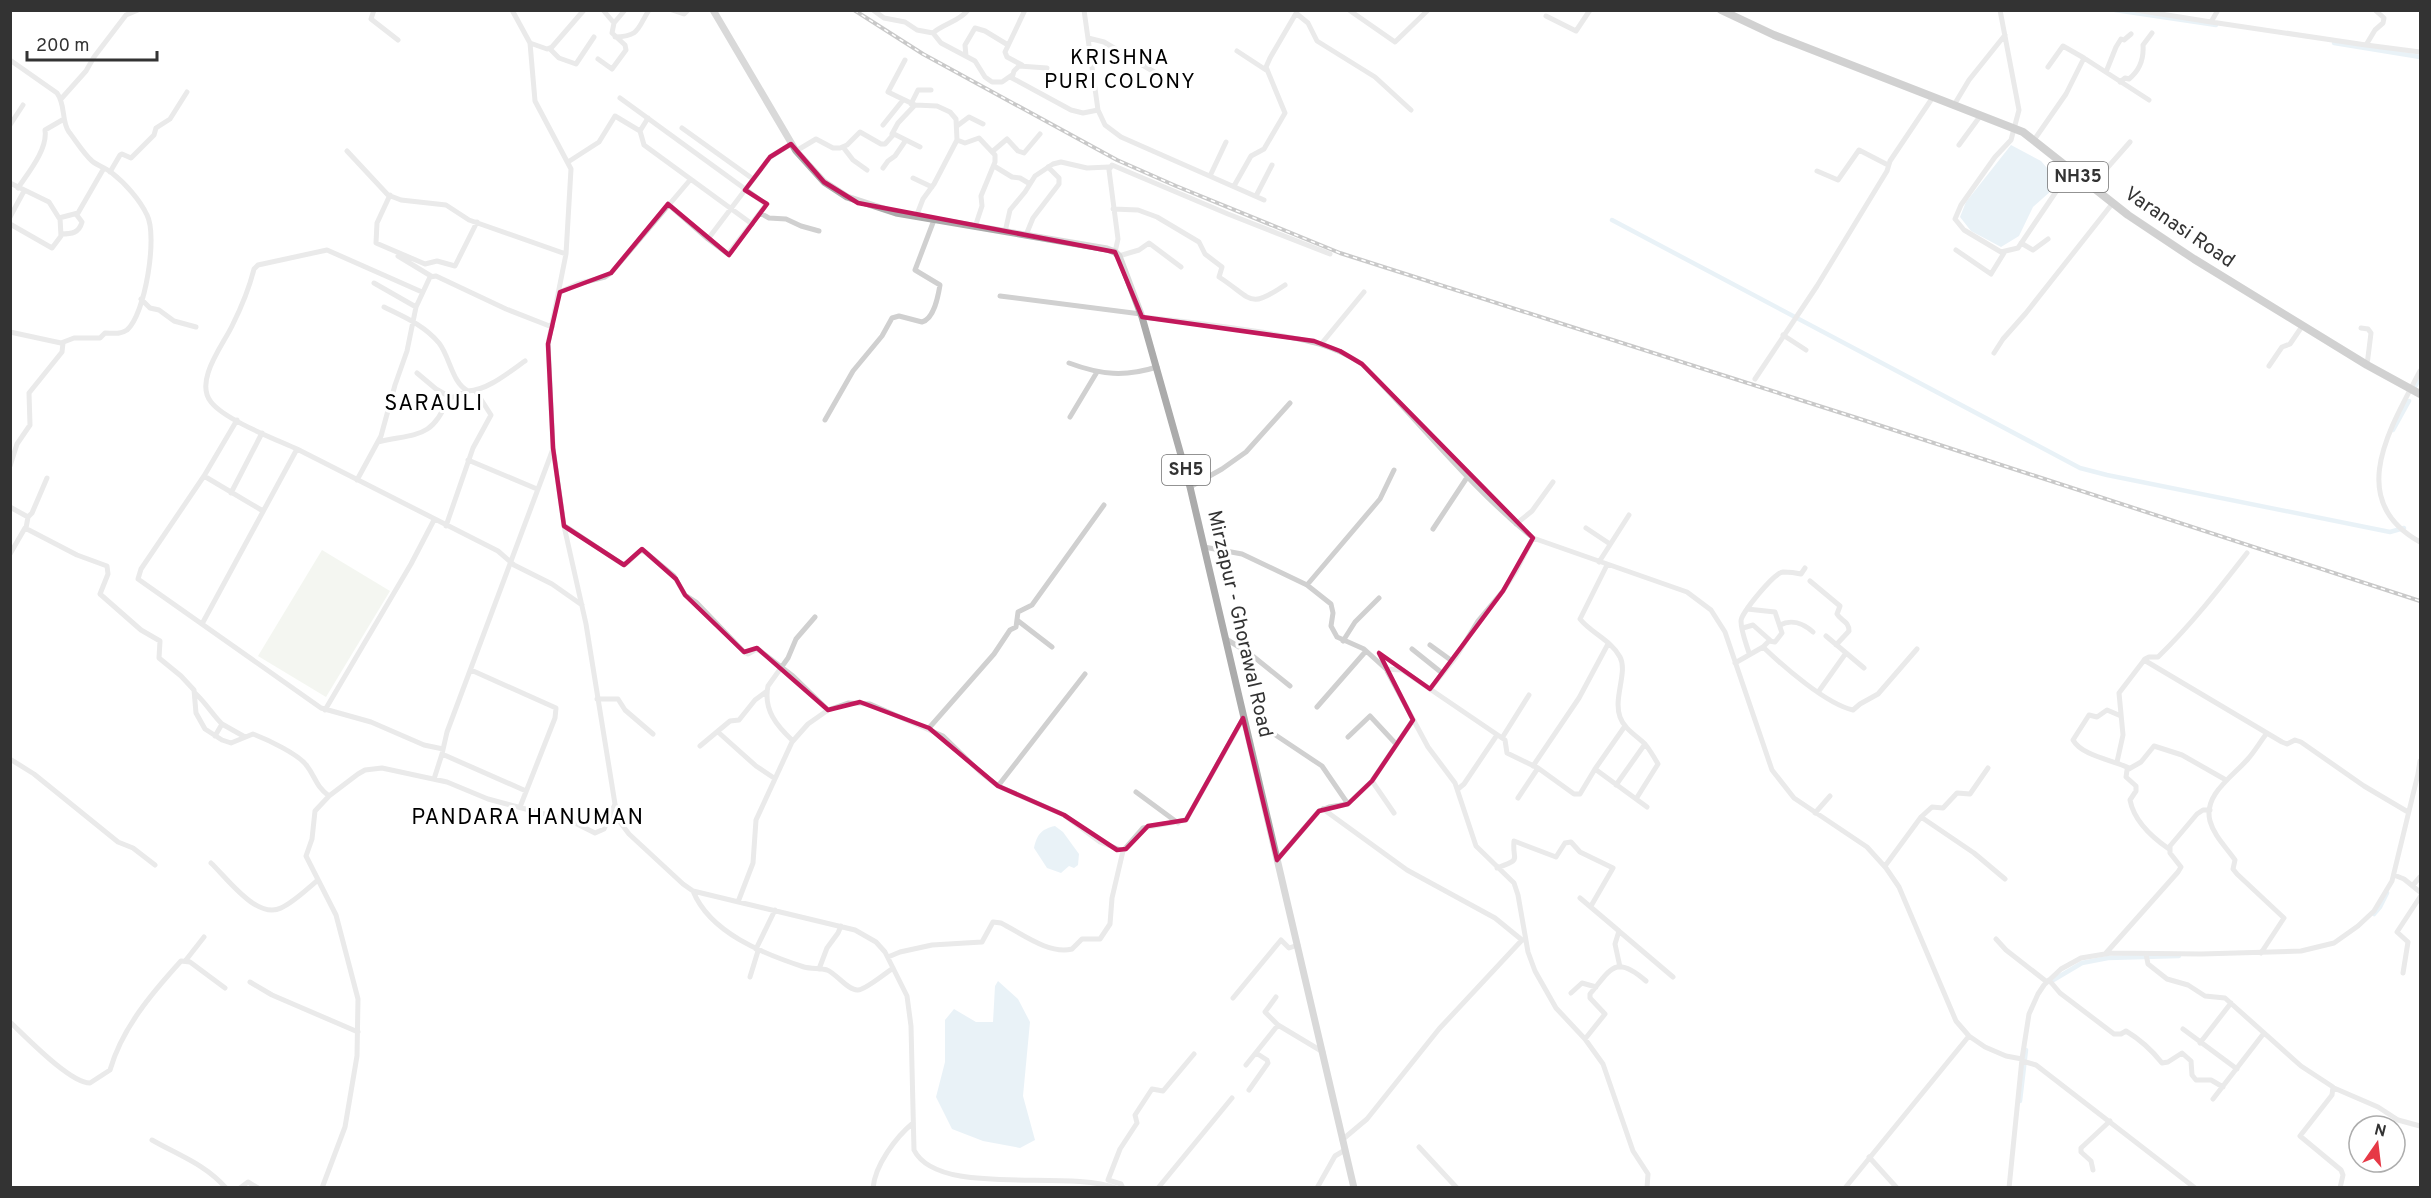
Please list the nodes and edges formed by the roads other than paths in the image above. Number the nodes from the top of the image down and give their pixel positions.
1 (138, 10) edge
2 (374, 10) edge
3 (512, 10) edge
4 (584, 10) edge
5 (603, 10) edge
6 (624, 10) edge
7 (649, 10) edge
8 (672, 10) edge
9 (688, 10) edge
10 (713, 10) edge
11 (873, 10) edge
12 (954, 10) edge
13 (968, 10) edge
14 (1025, 10) edge
15 (1084, 10) edge
16 (1349, 10) edge
17 (1428, 10) edge
18 (1590, 10) edge
19 (1721, 10) edge
20 (2000, 10) edge
21 (2218, 10) edge
22 (2375, 10) edge
23 (2137, 11) edge
24 (1297, 12) edge
25 (961, 16) junction
26 (1546, 16) dead end
27 (2211, 22) junction
28 (614, 23) junction
29 (933, 33) junction
30 (2152, 33) dead end
31 (2132, 34) dead end
32 (2005, 35) junction
33 (594, 37) dead end
34 (615, 37) junction
35 (1088, 38) junction
36 (398, 40) dead end
37 (530, 43) junction
38 (1008, 45) junction
39 (2366, 45) junction
40 (550, 49) junction
41 (1237, 51) dead end
42 (2421, 52) edge
43 (966, 56) junction
44 (598, 58) dead end
45 (2084, 58) junction
46 (10, 60) edge
47 (905, 60) dead end
48 (1022, 65) junction
49 (1047, 68) dead end
50 (2049, 68) dead end
51 (1266, 70) junction
52 (2106, 72) junction
53 (1012, 75) junction
54 (1171, 82) dead end
55 (2120, 82) junction
56 (931, 90) dead end
57 (187, 92) dead end
58 (1933, 97) junction
59 (620, 98) dead end
60 (61, 99) junction
61 (903, 100) junction
62 (2149, 100) dead end
63 (23, 105) dead end
64 (913, 105) junction
65 (1954, 105) junction
66 (1098, 110) junction
67 (1412, 110) dead end
68 (1981, 115) junction
69 (648, 118) junction
70 (64, 119) junction
71 (11, 124) edge
72 (983, 124) dead end
73 (883, 125) dead end
74 (957, 126) junction
75 (2013, 127) junction
76 (682, 128) dead end
77 (640, 130) junction
78 (892, 134) junction
79 (1041, 134) dead end
80 (906, 140) junction
81 (957, 140) junction
82 (2034, 141) junction
83 (2130, 141) dead end
84 (1226, 142) dead end
85 (791, 144) junction
86 (1959, 146) dead end
87 (843, 147) junction
88 (920, 147) dead end
89 (347, 151) dead end
90 (796, 151) junction
91 (993, 151) junction
92 (568, 162) junction
93 (1272, 165) dead end
94 (1888, 165) junction
95 (994, 166) junction
96 (1048, 167) junction
97 (1109, 167) junction
98 (104, 168) junction
99 (883, 168) dead end
100 (867, 170) dead end
101 (1817, 171) dead end
102 (2070, 171) junction
103 (110, 172) junction
104 (1210, 176) junction
105 (913, 178) dead end
106 (753, 179) junction
107 (690, 180) junction
108 (10, 183) edge
109 (1030, 184) junction
110 (1234, 186) junction
111 (932, 187) junction
112 (18, 188) junction
113 (2093, 189) junction
114 (745, 190) junction
115 (24, 191) junction
116 (390, 195) junction
117 (1256, 196) junction
118 (1264, 200) dead end
119 (668, 204) junction
120 (2112, 204) junction
121 (732, 209) junction
122 (1113, 209) junction
123 (760, 213) junction
124 (76, 214) junction
125 (10, 217) edge
126 (916, 217) junction
127 (60, 218) junction
128 (934, 220) junction
129 (477, 222) junction
130 (10, 224) edge
131 (752, 224) junction
132 (975, 227) junction
133 (819, 231) dead end
134 (1005, 232) junction
135 (61, 234) junction
136 (1026, 236) junction
137 (708, 239) junction
138 (2048, 239) dead end
139 (2021, 243) junction
140 (390, 250) junction
141 (1956, 250) dead end
142 (2004, 253) junction
143 (566, 254) junction
144 (1117, 254) junction
145 (1330, 254) dead end
146 (1181, 267) dead end
147 (431, 276) junction
148 (374, 284) dead end
149 (1285, 285) dead end
150 (422, 292) junction
151 (560, 292) junction
152 (1364, 292) dead end
153 (1000, 296) dead end
154 (141, 299) junction
155 (384, 307) dead end
156 (416, 307) junction
157 (1142, 316) junction
158 (412, 321) junction
159 (2303, 325) junction
160 (196, 327) dead end
161 (552, 327) junction
162 (2361, 328) dead end
163 (10, 332) edge
164 (1783, 335) junction
165 (1324, 341) junction
166 (63, 343) junction
167 (1806, 350) dead end
168 (1994, 353) dead end
169 (525, 361) dead end
170 (1069, 363) dead end
171 (2367, 365) junction
172 (2269, 366) dead end
173 (1157, 367) junction
174 (2421, 371) edge
175 (1097, 372) junction
176 (417, 373) dead end
177 (1755, 379) dead end
178 (476, 390) junction
179 (468, 391) junction
180 (2416, 392) edge
181 (450, 397) junction
182 (1290, 403) dead end
183 (1070, 417) dead end
184 (237, 420) junction
185 (825, 420) dead end
186 (262, 433) junction
187 (378, 442) junction
188 (297, 448) junction
189 (553, 448) junction
190 (468, 460) junction
191 (10, 466) edge
192 (1394, 470) dead end
193 (204, 476) junction
194 (1468, 476) junction
195 (47, 478) dead end
196 (357, 480) junction
197 (1553, 482) dead end
198 (1190, 487) junction
199 (537, 489) junction
200 (231, 493) junction
201 (1104, 506) dead end
202 (10, 507) edge
203 (263, 511) junction
204 (1629, 515) dead end
205 (28, 517) junction
206 (434, 520) junction
207 (1518, 523) junction
208 (446, 526) junction
209 (564, 526) junction
210 (26, 528) junction
211 (1586, 528) dead end
212 (1433, 529) dead end
213 (1533, 538) junction
214 (2421, 542) edge
215 (1610, 544) junction
216 (1204, 547) junction
217 (2247, 552) dead end
218 (10, 554) edge
219 (1599, 560) junction
220 (510, 561) junction
221 (1608, 565) junction
222 (1805, 568) dead end
223 (1810, 581) dead end
224 (1307, 585) junction
225 (1379, 598) dead end
226 (582, 605) junction
227 (1747, 609) junction
228 (816, 617) dead end
229 (1017, 620) junction
230 (201, 624) junction
231 (1780, 625) junction
232 (1743, 628) junction
233 (1813, 632) dead end
234 (1826, 636) dead end
235 (1226, 639) junction
236 (1343, 641) junction
237 (1771, 641) junction
238 (1608, 644) junction
239 (1430, 645) dead end
240 (1836, 645) junction
241 (1052, 646) dead end
242 (1763, 647) junction
243 (1412, 649) dead end
244 (1917, 649) dead end
245 (1366, 651) junction
246 (1749, 653) junction
247 (1846, 653) junction
248 (2144, 660) junction
249 (1452, 661) junction
250 (1735, 663) junction
251 (781, 668) junction
252 (1864, 668) dead end
253 (1386, 669) junction
254 (471, 670) junction
255 (1442, 673) junction
256 (1085, 674) dead end
257 (1290, 686) dead end
258 (1430, 689) junction
259 (767, 691) junction
260 (1819, 691) junction
261 (195, 693) junction
262 (1529, 695) dead end
263 (597, 699) junction
264 (1317, 707) dead end
265 (325, 710) junction
266 (828, 711) junction
267 (2121, 716) junction
268 (1244, 717) junction
269 (1413, 720) junction
270 (222, 724) junction
271 (1625, 726) junction
272 (929, 728) junction
273 (718, 732) junction
274 (1271, 732) dead end
275 (2267, 733) junction
276 (652, 735) dead end
277 (215, 736) junction
278 (1499, 736) junction
279 (246, 737) junction
280 (1348, 737) dead end
281 (793, 741) junction
282 (1396, 744) junction
283 (1645, 744) junction
284 (700, 746) dead end
285 (443, 752) junction
286 (10, 759) edge
287 (2421, 761) edge
288 (2117, 762) junction
289 (1536, 767) junction
290 (1988, 768) dead end
291 (2129, 768) junction
292 (1594, 769) junction
293 (2420, 774) edge
294 (774, 778) junction
295 (434, 779) junction
296 (2226, 780) junction
297 (1372, 781) junction
298 (1616, 785) junction
299 (998, 786) junction
300 (1458, 789) junction
301 (526, 791) junction
302 (1136, 792) dead end
303 (329, 796) junction
304 (1830, 796) dead end
305 (1518, 798) dead end
306 (1636, 799) junction
307 (615, 804) junction
308 (1348, 804) junction
309 (520, 807) junction
310 (1647, 807) dead end
311 (1323, 809) junction
312 (2210, 810) junction
313 (2408, 812) junction
314 (1394, 813) dead end
315 (1815, 813) junction
316 (1921, 817) junction
317 (1178, 823) junction
318 (2169, 849) junction
319 (1123, 851) junction
320 (1277, 860) junction
321 (212, 863) dead end
322 (155, 865) dead end
323 (1886, 865) junction
324 (1497, 868) junction
325 (2395, 876) junction
326 (2421, 878) edge
327 (2005, 879) dead end
328 (318, 880) junction
329 (2413, 885) junction
330 (693, 891) junction
331 (2421, 892) edge
332 (2421, 897) edge
333 (1580, 898) dead end
334 (738, 902) junction
335 (1591, 906) junction
336 (774, 910) junction
337 (841, 926) junction
338 (1620, 932) junction
339 (204, 937) dead end
340 (1996, 939) dead end
341 (1524, 940) junction
342 (1298, 945) junction
343 (757, 950) junction
344 (2261, 952) junction
345 (2106, 953) junction
346 (888, 957) junction
347 (2146, 957) junction
348 (186, 960) junction
349 (1620, 966) junction
350 (893, 968) junction
351 (819, 969) junction
352 (2403, 973) dead end
353 (750, 977) dead end
354 (1673, 977) dead end
355 (1646, 981) dead end
356 (250, 982) dead end
357 (2049, 982) junction
358 (1596, 987) junction
359 (225, 988) dead end
360 (1570, 993) dead end
361 (1276, 997) dead end
362 (1233, 998) dead end
363 (2231, 1003) junction
364 (10, 1022) edge
365 (1278, 1025) junction
366 (2183, 1029) dead end
367 (358, 1032) junction
368 (2264, 1033) junction
369 (1969, 1036) junction
370 (1586, 1039) junction
371 (2200, 1043) junction
372 (1323, 1052) junction
373 (1256, 1053) junction
374 (1194, 1054) dead end
375 (2023, 1058) junction
376 (1246, 1065) dead end
377 (2237, 1070) junction
378 (2223, 1087) junction
379 (2334, 1088) junction
380 (1249, 1090) dead end
381 (1232, 1098) dead end
382 (2213, 1099) dead end
383 (2110, 1121) junction
384 (913, 1123) junction
385 (2421, 1126) edge
386 (152, 1140) dead end
387 (1342, 1140) junction
388 (1419, 1147) dead end
389 (1345, 1150) junction
390 (1869, 1157) junction
391 (2093, 1170) dead end
392 (226, 1188) edge
393 (240, 1188) edge
394 (258, 1188) edge
395 (322, 1188) edge
396 (873, 1188) edge
397 (1116, 1188) edge
398 (1122, 1188) edge
399 (1158, 1188) edge
400 (1317, 1188) edge
401 (1354, 1188) edge
402 (1457, 1188) edge
403 (1647, 1188) edge
404 (1845, 1188) edge
405 (1897, 1188) edge
406 (2008, 1188) edge
407 (2194, 1188) edge
408 (2340, 1188) edge

1 - 60 street
2 - 36 street
3 - 37 street
4 - 40 street
5 - 28 street
6 - 28 street
7 - 34 street
8 - 9 street
10 - 85 main road
11 - 29 street
12 - 25 street
13 - 25 street
14 - 38 street
15 - 35 street
16 - 17 street
18 - 26 street
19 - 58 highway, Varanasi Road / NH35
20 - 32 street
21 - 27 street
22 - 39 street
23 - 27 street
24 - 51 street
24 - 67 street
25 - 29 street
27 - 39 street
28 - 34 street
29 - 43 street
30 - 55 street
31 - 52 street
32 - 65 street
32 - 75 street
33 - 40 street
34 - 44 street
35 - 54 street
35 - 66 street
37 - 40 street
37 - 92 street
38 - 43 street
38 - 48 street
39 - 42 street
41 - 51 street
43 - 53 street
45 - 50 street
45 - 52 street
45 - 82 street
46 - 60 street
47 - 61 street
48 - 49 street
48 - 53 street
51 - 110 street
52 - 55 street
53 - 66 street
55 - 62 street
56 - 64 street
57 - 103 street
58 - 65 highway, Varanasi Road / NH35
58 - 94 street
59 - 69 street
60 - 70 street
61 - 64 street
61 - 73 street
63 - 71 street
64 - 74 street
64 - 78 street
65 - 68 highway, Varanasi Road / NH35
66 - 104 street
68 - 75 highway, Varanasi Road / NH35
68 - 86 street
69 - 77 street
69 - 114 street
70 - 98 street
70 - 112 street
72 - 74 street
74 - 81 street
75 - 82 highway, Varanasi Road / NH35
75 - 142 street
76 - 106 street
77 - 92 street
77 - 107 street
78 - 80 street
78 - 87 street
79 - 91 street
80 - 88 street
80 - 99 street
81 - 91 street
81 - 111 street
82 - 102 highway, Varanasi Road / NH35
83 - 113 street
84 - 104 street
85 - 90 main road
85 - 106 street
87 - 90 street
87 - 100 street
89 - 116 street
90 - 126 main road
91 - 95 street
92 - 143 street
93 - 117 street
94 - 101 street
94 - 164 street
95 - 109 street
95 - 132 street
96 - 97 street
96 - 109 street
96 - 136 street
97 - 122 street
97 - 145 street
98 - 103 street
98 - 124 street
102 - 113 highway, Varanasi Road / NH35
102 - 139 street
103 - 154 street
104 - 110 street
105 - 111 street
106 - 114 street
107 - 119 street
107 - 121 street
108 - 112 street
109 - 134 street
110 - 117 street
111 - 126 street
112 - 115 street
113 - 120 highway, Varanasi Road / NH35
114 - 121 street
114 - 123 street
115 - 125 street
115 - 127 street
116 - 129 street
116 - 140 street
117 - 118 street
119 - 137 street
119 - 151 street
120 - 159 highway, Varanasi Road / NH35
120 - 168 street
121 - 131 street
121 - 137 street
122 - 144 street
122 - 149 street
123 - 131 street
123 - 133 street
124 - 127 street
124 - 135 street
126 - 128 main road
127 - 135 street
128 - 132 main road
128 - 185 street
129 - 140 street
129 - 143 street
130 - 135 street
131 - 137 street
132 - 134 main road
134 - 136 main road
136 - 144 main road
138 - 139 street
139 - 142 street
140 - 147 street
141 - 142 street
143 - 151 street
144 - 146 street
144 - 157 main road, Mirzapur - Ghorawal Road / SH5
147 - 150 street
147 - 161 street
148 - 156 street
150 - 156 street
150 - 184 street
151 - 161 street
152 - 165 street
153 - 157 street
154 - 160 street
154 - 166 street
155 - 158 street
156 - 158 street
157 - 165 street
157 - 173 main road, Mirzapur - Ghorawal Road / SH5
158 - 179 street
158 - 187 street
159 - 171 highway, Varanasi Road / NH35
159 - 172 street
161 - 189 street
162 - 171 street
163 - 166 street
164 - 167 street
164 - 177 street
165 - 194 street
166 - 191 street
169 - 178 street
170 - 175 street
171 - 180 highway, Varanasi Road / NH35
173 - 175 street
173 - 198 main road, Mirzapur - Ghorawal Road / SH5
174 - 180 street
175 - 183 street
176 - 181 street
178 - 179 street
178 - 190 street
179 - 181 street
180 - 214 street
181 - 187 street
182 - 198 street
184 - 186 street
184 - 193 street
186 - 188 street
186 - 200 street
187 - 196 street
188 - 196 street
188 - 203 street
189 - 199 street
189 - 209 street
190 - 199 street
190 - 208 street
192 - 224 street
193 - 200 street
193 - 230 street
194 - 207 street
194 - 212 street
195 - 205 street
196 - 206 street
197 - 207 street
198 - 216 main road, Mirzapur - Ghorawal Road / SH5
199 - 220 street
200 - 203 street
201 - 229 street
202 - 205 street
203 - 230 street
204 - 215 street
205 - 210 street
206 - 208 street
206 - 265 street
207 - 213 street
208 - 220 street
209 - 226 street
209 - 251 street
210 - 218 street
210 - 261 street
211 - 215 street
213 - 219 street
213 - 249 street
215 - 219 street
216 - 224 street
216 - 235 main road, Mirzapur - Ghorawal Road / SH5
217 - 248 street
219 - 221 street
220 - 226 street
220 - 254 street
221 - 238 street
221 - 250 street
222 - 227 street
223 - 240 street
224 - 236 street
225 - 236 street
226 - 263 street
227 - 231 street
227 - 232 street
228 - 251 street
229 - 241 street
229 - 272 street
230 - 265 street
231 - 233 street
231 - 237 street
232 - 237 street
232 - 246 street
234 - 240 street
235 - 257 street
235 - 268 main road, Mirzapur - Ghorawal Road / SH5
236 - 245 street
237 - 242 street
238 - 271 street
238 - 289 street
239 - 249 street
240 - 247 street
242 - 246 street
242 - 260 street
243 - 255 street
244 - 260 street
245 - 253 street
245 - 264 street
246 - 250 street
247 - 252 street
247 - 260 street
248 - 267 street
248 - 275 street
249 - 255 street
250 - 315 street
251 - 259 street
251 - 266 street
253 - 258 street
253 - 269 street
254 - 285 street
254 - 301 street
255 - 258 street
256 - 299 street
258 - 278 street
259 - 273 street
259 - 281 street
261 - 270 street
261 - 277 street
262 - 278 street
263 - 276 street
263 - 307 street
265 - 285 street
266 - 272 street
266 - 281 street
267 - 288 street
267 - 288 street
268 - 317 street
268 - 320 main road, Mirzapur - Ghorawal Road / SH5
269 - 282 street
269 - 300 street
270 - 277 street
270 - 279 street
271 - 283 street
271 - 292 street
272 - 299 street
273 - 284 street
273 - 294 street
274 - 308 street
275 - 296 street
275 - 313 street
277 - 279 street
278 - 289 street
278 - 300 street
279 - 303 street
280 - 282 street
281 - 294 street
282 - 297 street
283 - 298 street
283 - 306 street
285 - 295 street
285 - 301 street
286 - 322 street
287 - 293 street
288 - 291 street
289 - 292 street
289 - 305 street
290 - 316 street
291 - 296 street
291 - 318 street
292 - 298 street
293 - 313 street
294 - 334 street
295 - 303 street
295 - 309 street
296 - 312 street
297 - 308 street
297 - 314 street
298 - 306 street
299 - 319 street
300 - 324 street
301 - 309 street
302 - 317 street
303 - 328 street
304 - 315 street
306 - 310 street
307 - 309 street
307 - 330 street
308 - 311 street
311 - 320 street
311 - 341 street
312 - 318 street
312 - 344 street
313 - 325 street
315 - 323 street
316 - 323 street
316 - 327 street
317 - 319 street
318 - 345 street
319 - 346 street
320 - 342 main road, Mirzapur - Ghorawal Road / SH5
321 - 328 street
323 - 369 street
324 - 335 street
324 - 341 street
325 - 329 street
325 - 344 street
326 - 329 street
328 - 367 street
329 - 331 street
330 - 334 street
330 - 343 street
332 - 352 street
333 - 335 street
334 - 336 street
335 - 338 street
336 - 337 street
336 - 343 street
337 - 346 street
337 - 351 street
338 - 349 street
338 - 354 street
339 - 348 street
340 - 357 street
341 - 370 street
341 - 387 street
342 - 362 street
342 - 372 main road, Mirzapur - Ghorawal Road / SH5
343 - 351 street
343 - 353 street
344 - 347 street
345 - 347 street
345 - 357 street
346 - 350 street
347 - 363 street
348 - 359 street
348 - 364 street
349 - 355 street
349 - 358 street
350 - 351 street
350 - 384 street
356 - 367 street
357 - 375 street
357 - 378 street
358 - 360 street
358 - 370 street
361 - 365 street
363 - 368 street
363 - 371 street
365 - 372 street
365 - 373 street
366 - 371 street
367 - 395 street
368 - 377 street
368 - 379 street
369 - 375 street
369 - 390 street
370 - 403 street
371 - 377 street
372 - 387 main road, Mirzapur - Ghorawal Road / SH5
373 - 376 street
373 - 380 street
374 - 398 street
375 - 383 street
375 - 406 street
377 - 378 street
378 - 382 street
379 - 385 street
379 - 408 street
381 - 399 street
383 - 391 street
383 - 407 street
384 - 396 street
384 - 397 street
386 - 392 street
387 - 389 main road, Mirzapur - Ghorawal Road / SH5
388 - 402 street
389 - 400 street
389 - 401 main road, Mirzapur - Ghorawal Road / SH5
390 - 404 street
390 - 405 street
393 - 394 street

